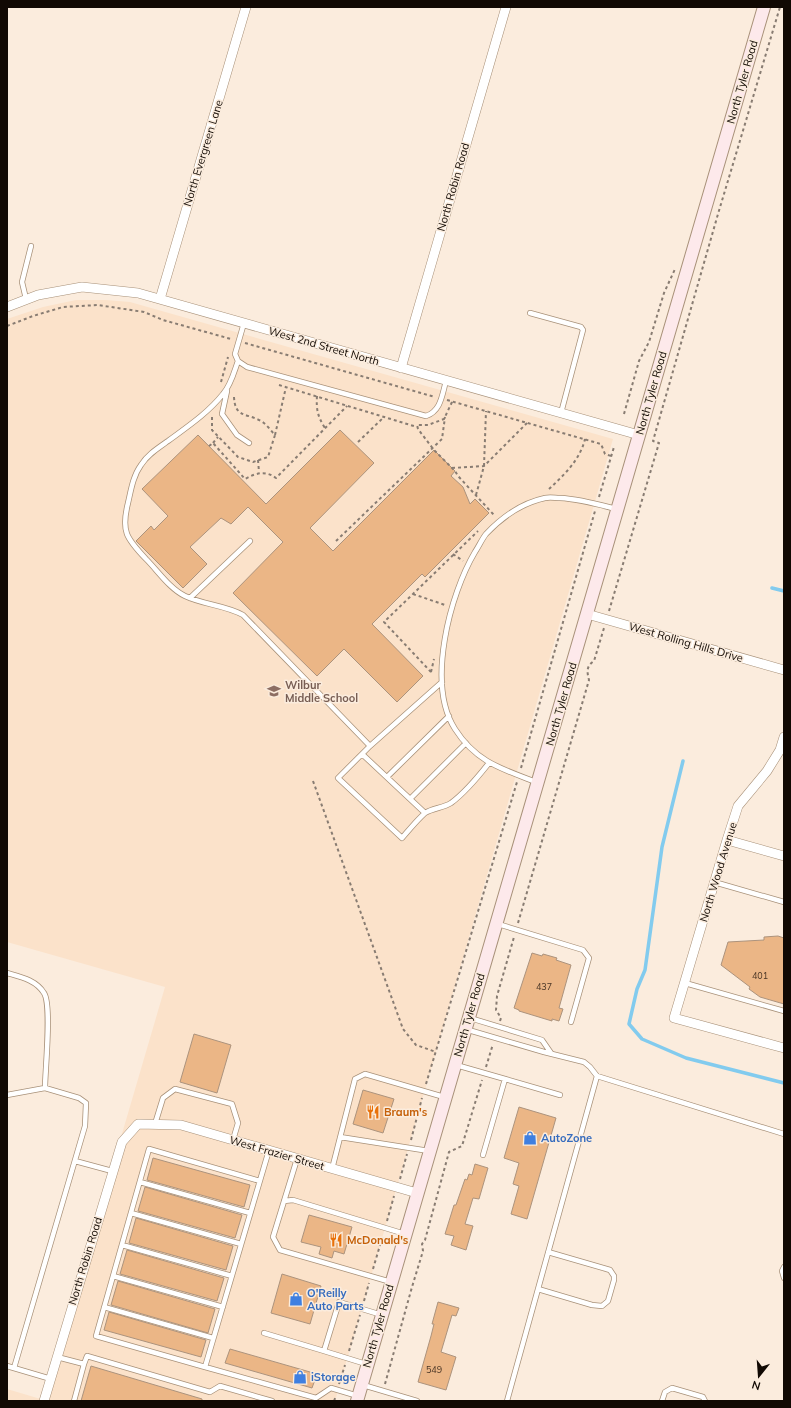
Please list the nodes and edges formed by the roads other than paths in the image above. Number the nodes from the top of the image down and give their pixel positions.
1 (246, 7) edge
2 (506, 7) edge
3 (764, 7) edge
4 (31, 246) dead end
5 (26, 299) junction
6 (160, 299) junction
7 (7, 307) edge
8 (530, 313) dead end
9 (244, 323) junction
10 (238, 361) junction
11 (401, 368) junction
12 (446, 381) junction
13 (228, 388) junction
14 (561, 413) junction
15 (639, 435) junction
16 (249, 443) dead end
17 (618, 509) junction
18 (250, 541) dead end
19 (190, 598) junction
20 (587, 614) junction
21 (784, 670) edge
22 (442, 682) junction
23 (450, 716) junction
24 (784, 737) edge
25 (466, 743) junction
26 (370, 746) junction
27 (362, 754) junction
28 (489, 763) junction
29 (387, 777) junction
30 (538, 783) junction
31 (410, 799) junction
32 (425, 813) junction
33 (727, 840) junction
34 (784, 856) edge
35 (714, 882) junction
36 (784, 902) edge
37 (496, 924) junction
38 (7, 974) edge
39 (685, 983) junction
40 (784, 1011) edge
41 (570, 1022) dead end
42 (466, 1023) junction
43 (784, 1048) edge
44 (551, 1053) junction
45 (454, 1064) junction
46 (597, 1076) junction
47 (505, 1079) junction
48 (44, 1088) junction
49 (560, 1095) dead end
50 (7, 1096) edge
51 (445, 1097) junction
52 (155, 1124) junction
53 (135, 1126) joint
54 (784, 1134) edge
55 (340, 1137) junction
56 (233, 1140) junction
57 (269, 1150) junction
58 (430, 1151) junction
59 (483, 1155) dead end
60 (297, 1159) junction
61 (75, 1161) junction
62 (332, 1169) junction
63 (112, 1171) junction
64 (260, 1181) junction
65 (140, 1182) junction
66 (417, 1194) junction
67 (284, 1201) junction
68 (131, 1213) junction
69 (250, 1213) junction
70 (405, 1234) junction
71 (241, 1244) junction
72 (122, 1245) junction
73 (548, 1252) junction
74 (784, 1267) edge
75 (113, 1276) junction
76 (232, 1276) junction
77 (784, 1278) edge
78 (391, 1282) junction
79 (538, 1289) junction
80 (104, 1307) junction
81 (223, 1307) junction
82 (382, 1315) junction
83 (264, 1333) dead end
84 (214, 1338) junction
85 (324, 1351) junction
86 (57, 1356) junction
87 (84, 1364) junction
88 (367, 1364) junction
89 (7, 1366) edge
90 (205, 1367) junction
91 (14, 1368) junction
92 (51, 1379) junction
93 (359, 1394) edge
94 (44, 1401) edge
95 (74, 1401) edge
96 (272, 1401) edge
97 (417, 1401) edge
98 (507, 1401) edge
99 (662, 1401) edge
100 (705, 1401) edge

1 - 6 street, North Evergreen Lane
2 - 11 street, North Robin Road
3 - 15 main road, North Tyler Road
4 - 5 lane
5 - 6 street, West 2nd Street North
5 - 7 street, West 2nd Street North
6 - 9 street, West 2nd Street North
8 - 14 lane
9 - 10 lane
9 - 11 street, West 2nd Street North
10 - 12 lane
10 - 13 lane
11 - 12 street, West 2nd Street North
12 - 14 street, West 2nd Street North
13 - 16 lane
13 - 19 lane
14 - 15 street, West 2nd Street North
15 - 17 main road, North Tyler Road
17 - 20 main road, North Tyler Road
17 - 22 lane
18 - 19 lane
19 - 26 lane
20 - 21 street, West Rolling Hills Drive
20 - 30 main road, North Tyler Road
22 - 23 lane
22 - 26 lane
23 - 25 lane
23 - 29 lane
24 - 33 street, North Wood Avenue
25 - 28 lane
25 - 31 lane
26 - 27 lane
27 - 29 lane
27 - 32 lane
28 - 30 lane
28 - 32 lane
29 - 31 lane
30 - 37 main road, North Tyler Road
31 - 32 lane
33 - 34 street
33 - 35 street, North Wood Avenue
35 - 36 lane
35 - 39 street, North Wood Avenue
37 - 41 lane
37 - 42 main road, North Tyler Road
38 - 48 lane
39 - 40 lane
39 - 43 street, North Wood Avenue
42 - 44 lane
42 - 44 lane
42 - 45 main road, North Tyler Road
44 - 46 lane
45 - 47 lane
45 - 51 main road, North Tyler Road
46 - 54 lane
46 - 73 lane
47 - 49 lane
47 - 59 lane
48 - 50 lane
48 - 61 lane
51 - 55 lane
51 - 58 main road, North Tyler Road
52 - 53 street, West Frazier Street
52 - 56 street, West Frazier Street
52 - 56 lane
53 - 63 street, North Robin Road
55 - 58 lane
55 - 62 lane
56 - 57 street, West Frazier Street
57 - 60 street, West Frazier Street
57 - 64 lane
58 - 66 main road, North Tyler Road
60 - 62 street, West Frazier Street
60 - 67 lane
61 - 63 lane
61 - 91 lane
62 - 66 street, West Frazier Street
63 - 86 street, North Robin Road
64 - 65 lane
64 - 69 lane
65 - 68 lane
65 - 69 lane
66 - 70 main road, North Tyler Road
67 - 70 lane
67 - 78 lane
68 - 71 lane
68 - 72 lane
69 - 71 lane
70 - 78 main road, North Tyler Road
71 - 76 lane
72 - 75 lane
72 - 76 lane
73 - 79 lane
73 - 79 lane
74 - 77 lane
75 - 80 lane
75 - 81 lane
76 - 81 lane
78 - 82 main road, North Tyler Road
79 - 98 lane
80 - 84 lane
80 - 90 lane
81 - 84 lane
82 - 85 lane
82 - 88 main road, North Tyler Road
83 - 85 lane
84 - 90 lane
85 - 88 lane
86 - 87 lane
86 - 92 street, North Robin Road
87 - 95 lane
87 - 96 lane
88 - 93 main road, North Tyler Road
89 - 91 lane
90 - 93 lane
91 - 92 lane
92 - 94 street, North Robin Road
93 - 97 lane
99 - 100 lane

